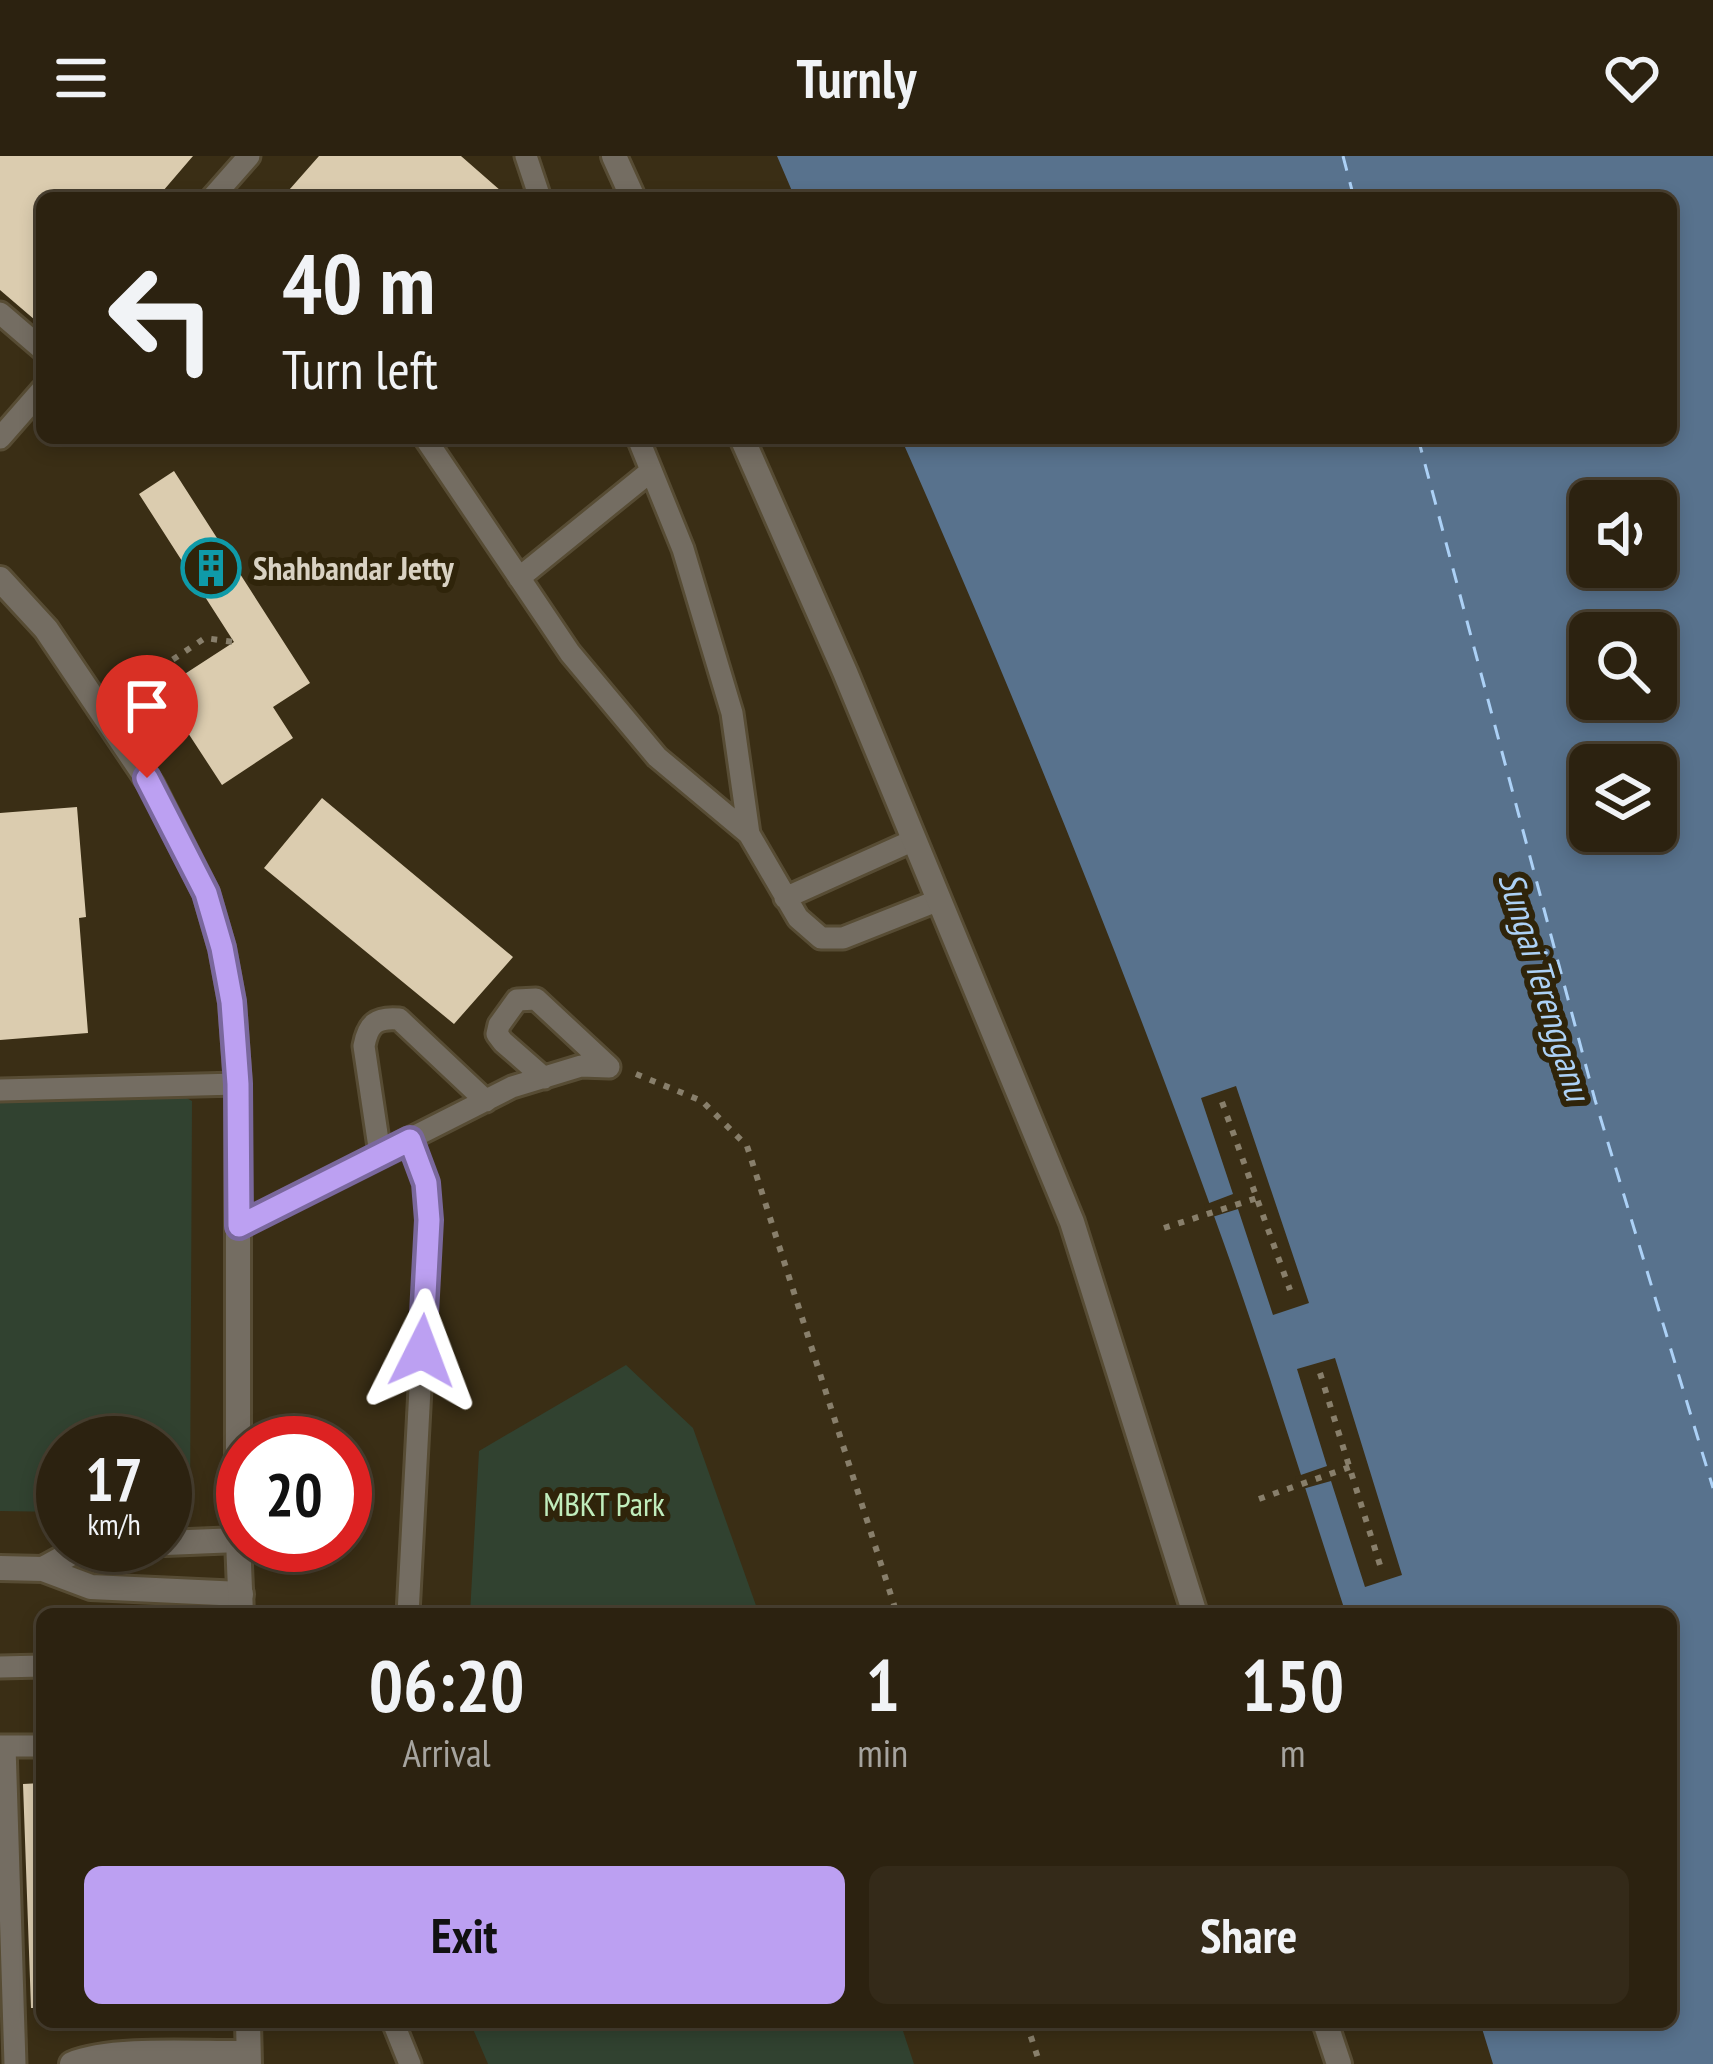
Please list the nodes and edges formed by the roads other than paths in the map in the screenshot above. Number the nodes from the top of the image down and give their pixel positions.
1 (249, 156) edge
2 (526, 156) edge
3 (614, 156) edge
4 (217, 192) edge
5 (538, 192) edge
6 (630, 192) edge
7 (0, 313) edge
8 (36, 345) edge
9 (36, 397) edge
10 (0, 437) edge
11 (429, 444) edge
12 (640, 444) edge
13 (745, 444) edge
14 (651, 471) junction
15 (519, 578) junction
16 (0, 579) edge
17 (749, 834) junction
18 (914, 841) junction
19 (785, 898) junction
20 (939, 900) junction
21 (544, 1078) junction
22 (238, 1084) junction
23 (0, 1090) edge
24 (486, 1101) junction
25 (410, 1140) junction
26 (380, 1154) junction
27 (239, 1226) junction
28 (238, 1416) edge
29 (0, 1568) edge
30 (36, 1569) edge
31 (51, 1572) edge
32 (240, 1572) edge
33 (241, 1604) edge
34 (408, 1608) edge
35 (1193, 1608) edge
36 (36, 1666) edge
37 (0, 1667) edge
38 (3, 1746) edge
39 (36, 1746) edge
40 (4, 1854) edge
41 (248, 2028) edge
42 (395, 2028) edge
43 (1327, 2028) edge
44 (249, 2059) edge
45 (14, 2064) edge
46 (72, 2064) edge
47 (410, 2064) edge
48 (1339, 2064) edge

1 - 4 lane
2 - 5 lane
3 - 6 street
7 - 8 lane
9 - 10 lane
11 - 15 lane
12 - 14 lane
13 - 18 street
14 - 15 lane
14 - 17 lane
15 - 17 lane
16 - 22 street
17 - 19 lane
18 - 19 lane
18 - 20 street
19 - 20 lane
20 - 35 street
21 - 21 lane
21 - 24 lane
22 - 23 lane
22 - 27 street
24 - 25 lane
24 - 26 lane
25 - 26 lane
25 - 34 lane
26 - 27 lane
27 - 28 street
29 - 30 street
31 - 33 street
32 - 33 street
36 - 37 lane
38 - 39 lane
38 - 40 lane
40 - 45 lane
41 - 44 street
42 - 47 lane
43 - 48 street
44 - 46 street

